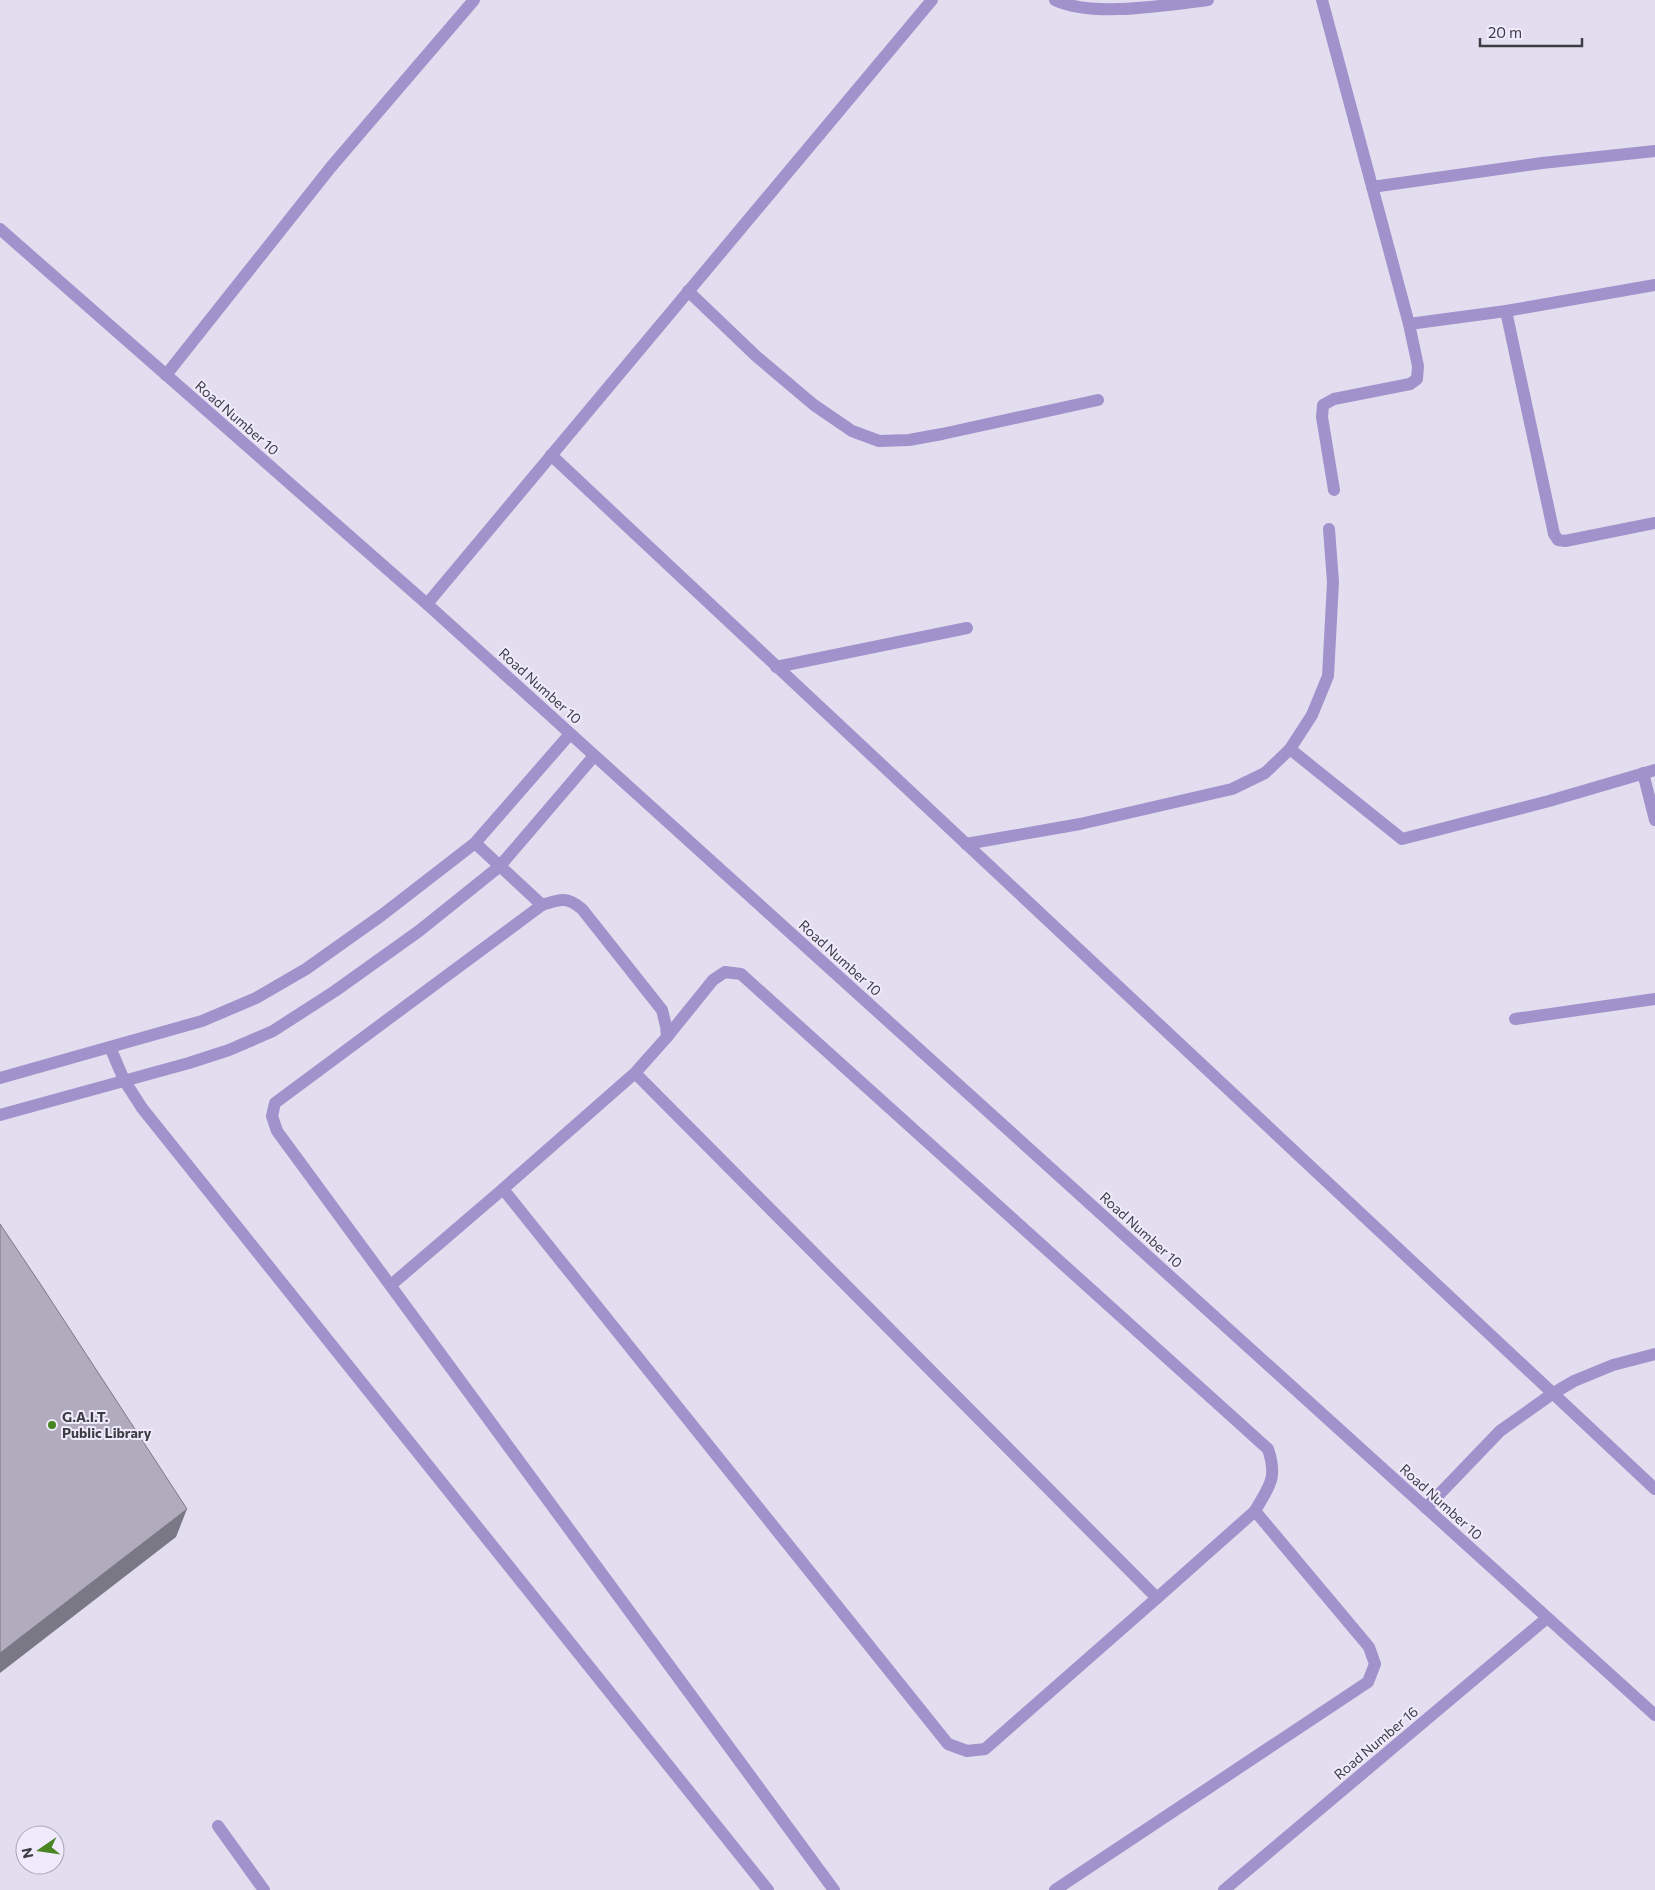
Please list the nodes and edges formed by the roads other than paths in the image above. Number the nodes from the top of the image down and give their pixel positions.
1 (474, 0) edge
2 (932, 0) edge
3 (1055, 0) edge
4 (1208, 0) edge
5 (1322, 0) edge
6 (1655, 150) edge
7 (1372, 187) junction
8 (0, 229) edge
9 (1655, 285) edge
10 (688, 291) junction
11 (1506, 311) junction
12 (1409, 324) junction
13 (166, 375) junction
14 (1098, 400) dead end
15 (551, 455) junction
16 (1334, 490) dead end
17 (1655, 523) edge
18 (1329, 529) dead end
19 (427, 604) junction
20 (967, 628) dead end
21 (776, 667) junction
22 (570, 734) junction
23 (1290, 749) junction
24 (594, 756) junction
25 (1649, 771) edge
26 (1655, 820) edge
27 (475, 842) junction
28 (966, 844) junction
29 (500, 866) junction
30 (542, 905) junction
31 (1655, 999) edge
32 (1515, 1020) dead end
33 (667, 1037) junction
34 (110, 1047) junction
35 (635, 1073) junction
36 (0, 1078) edge
37 (124, 1080) junction
38 (0, 1115) edge
39 (503, 1189) junction
40 (390, 1285) junction
41 (1655, 1354) edge
42 (1552, 1394) junction
43 (1655, 1489) edge
44 (1426, 1508) junction
45 (1255, 1511) junction
46 (1157, 1598) junction
47 (1547, 1618) junction
48 (1655, 1715) edge
49 (218, 1826) dead end
50 (264, 1890) edge
51 (768, 1890) edge
52 (834, 1890) edge
53 (1056, 1890) edge
54 (1224, 1890) edge

1 - 13 street
2 - 10 street
3 - 4 street
5 - 7 street
6 - 7 street
7 - 12 street
8 - 13 street, Road Number 10
9 - 11 street
10 - 14 street
10 - 15 street
11 - 12 street
11 - 17 street
12 - 16 street
13 - 19 street, Road Number 10
15 - 19 street
15 - 21 street
18 - 23 street
19 - 22 street, Road Number 10
20 - 21 street
21 - 28 street
22 - 24 street, Road Number 10
22 - 27 street
23 - 25 street
23 - 28 street
24 - 29 street
24 - 44 street, Road Number 10
25 - 26 street
27 - 29 street
27 - 34 street
28 - 42 street
29 - 30 street
29 - 37 street
30 - 33 street
30 - 40 street
31 - 32 street
33 - 35 street
33 - 45 street
34 - 36 street
34 - 37 street
35 - 39 street
35 - 46 street
37 - 38 street
37 - 51 street
39 - 40 street
39 - 46 street
40 - 52 street
41 - 42 street
42 - 43 street
42 - 44 street
44 - 47 street, Road Number 10
45 - 46 street
45 - 53 street
47 - 48 street, Road Number 10
47 - 54 street, Road Number 16
49 - 50 street

